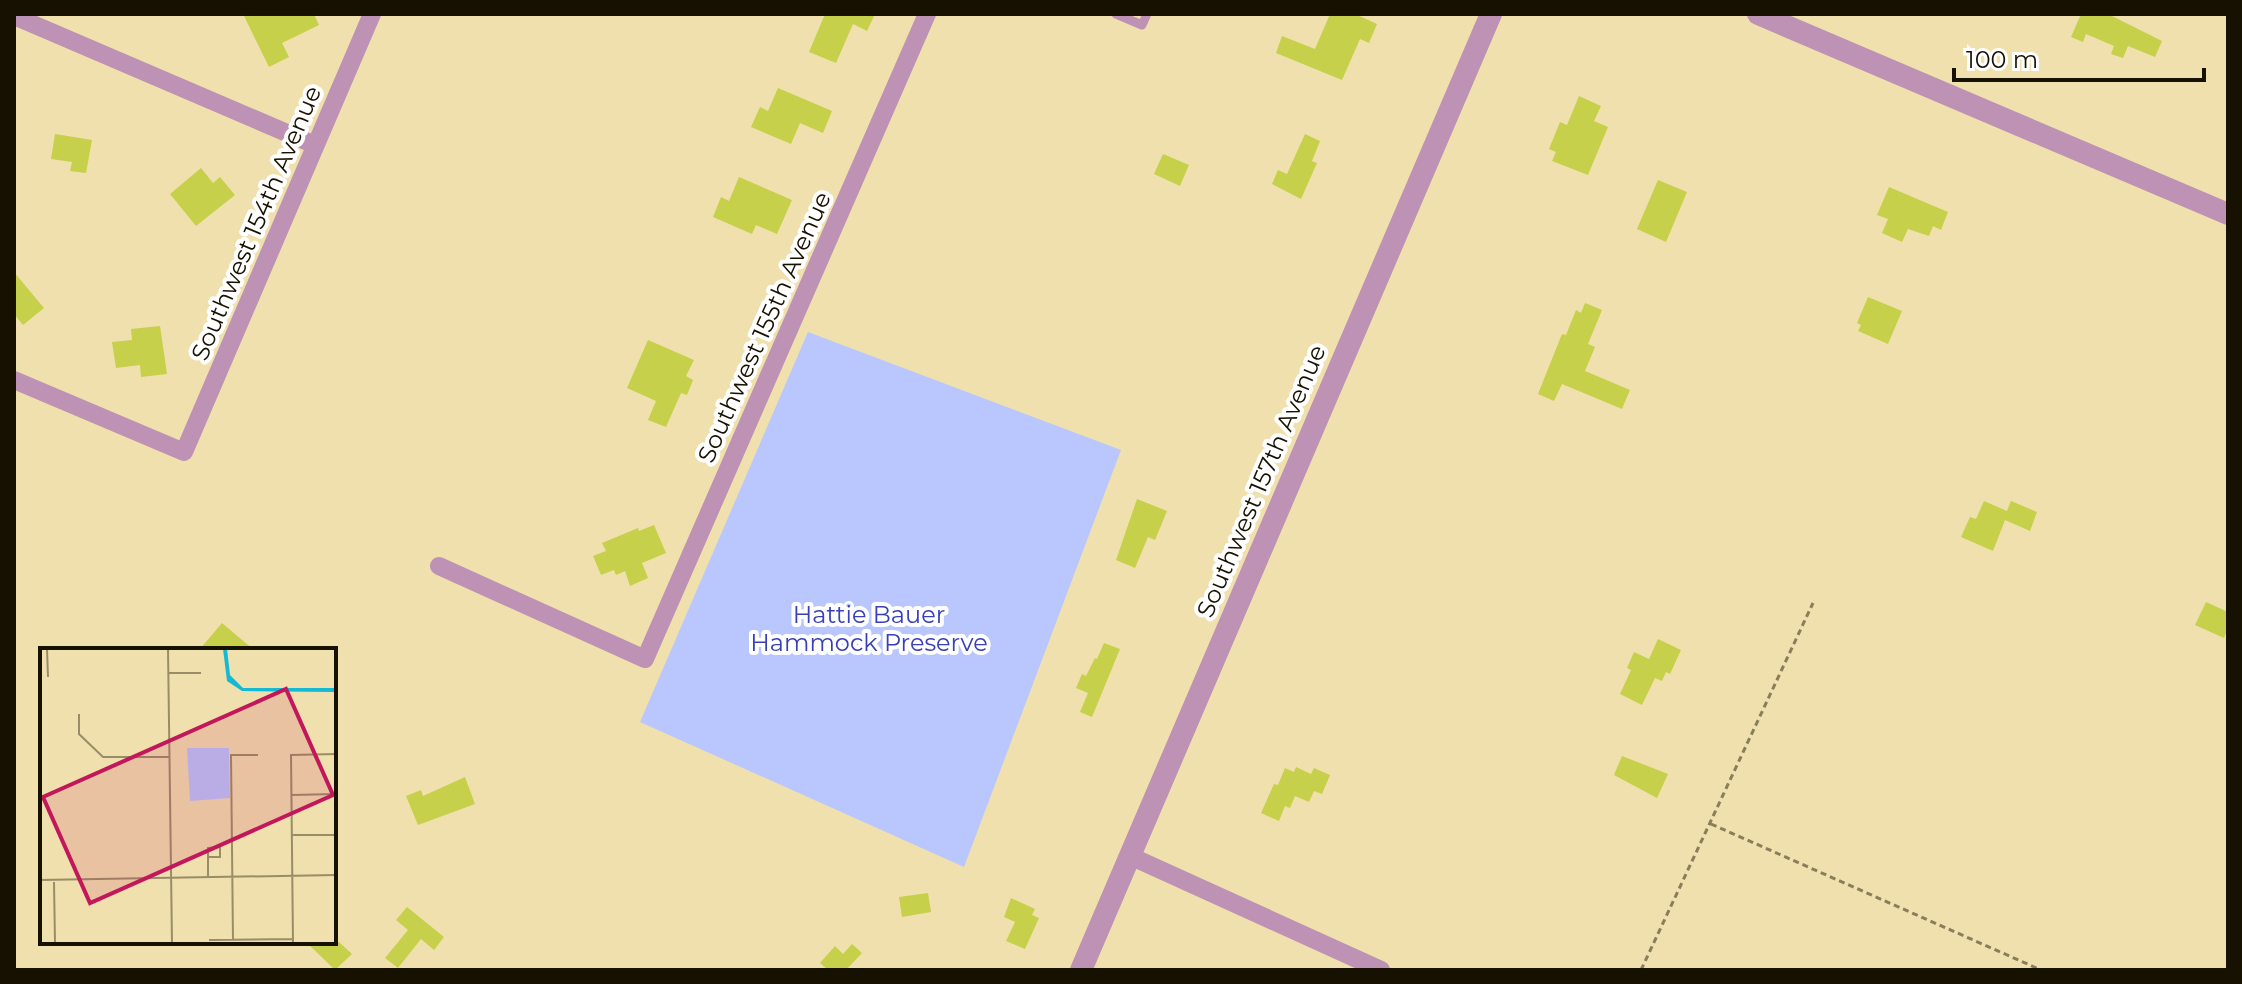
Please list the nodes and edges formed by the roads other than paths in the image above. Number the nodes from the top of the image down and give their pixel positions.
1 (372, 14) edge
2 (927, 14) edge
3 (1116, 14) edge
4 (1147, 14) edge
5 (1491, 14) edge
6 (1758, 14) edge
7 (14, 16) edge
8 (315, 145) junction
9 (2228, 214) edge
10 (14, 380) edge
11 (439, 566) dead end
12 (1130, 856) junction
13 (1081, 970) edge
14 (1381, 970) edge

1 - 8 street, Southwest 154th Avenue
2 - 11 street, Southwest 155th Avenue
3 - 4 lane
5 - 12 street, Southwest 157th Avenue
6 - 9 street
7 - 8 street
8 - 10 street, Southwest 154th Avenue
12 - 13 street, Southwest 157th Avenue
12 - 14 street

